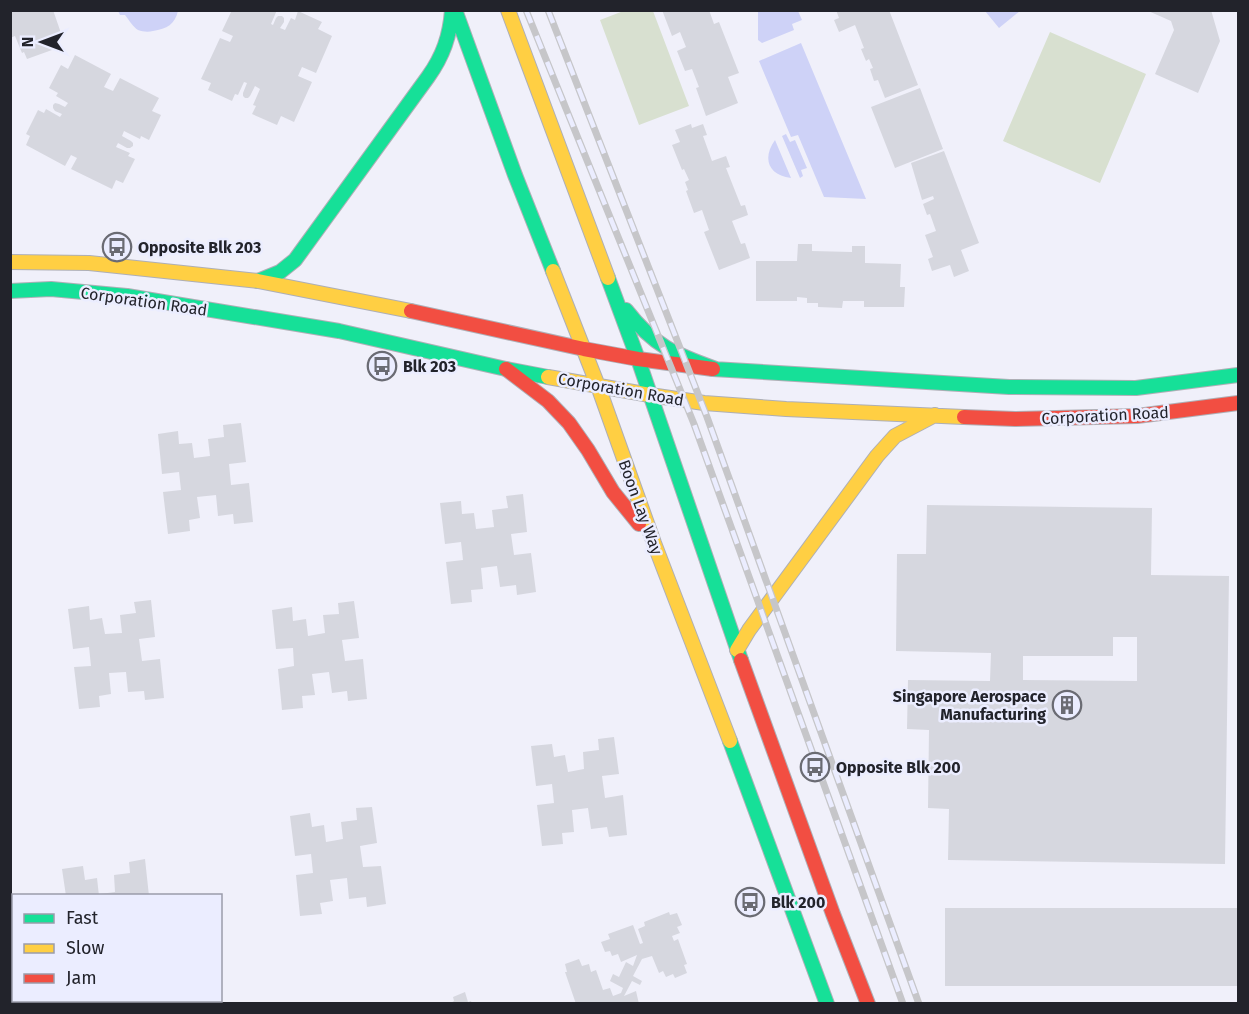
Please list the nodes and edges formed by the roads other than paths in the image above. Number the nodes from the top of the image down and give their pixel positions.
1 (453, 10) edge
2 (508, 10) edge
3 (10, 262) edge
4 (258, 281) junction
5 (612, 290) junction
6 (10, 291) edge
7 (584, 349) junction
8 (638, 359) junction
9 (506, 369) junction
10 (716, 369) junction
11 (1239, 375) edge
12 (598, 386) junction
13 (650, 395) junction
14 (1239, 403) edge
15 (934, 416) junction
16 (654, 543) junction
17 (737, 650) junction
18 (827, 1004) edge
19 (868, 1004) edge

1 - 4 main road
1 - 7 main road, Boon Lay Way
2 - 5 main road
3 - 4 main road, Corporation Road
4 - 7 main road, Corporation Road
5 - 8 main road
5 - 10 main road
6 - 9 main road, Corporation Road
7 - 8 main road, Corporation Road
7 - 12 main road, Boon Lay Way
8 - 10 main road, Corporation Road
8 - 13 main road
9 - 12 main road, Corporation Road
9 - 16 main road
10 - 11 main road, Corporation Road
12 - 13 main road, Corporation Road
12 - 16 main road, Boon Lay Way
13 - 15 main road, Corporation Road
13 - 17 main road
14 - 15 main road, Corporation Road
15 - 17 main road
16 - 18 main road, Boon Lay Way
17 - 19 main road

